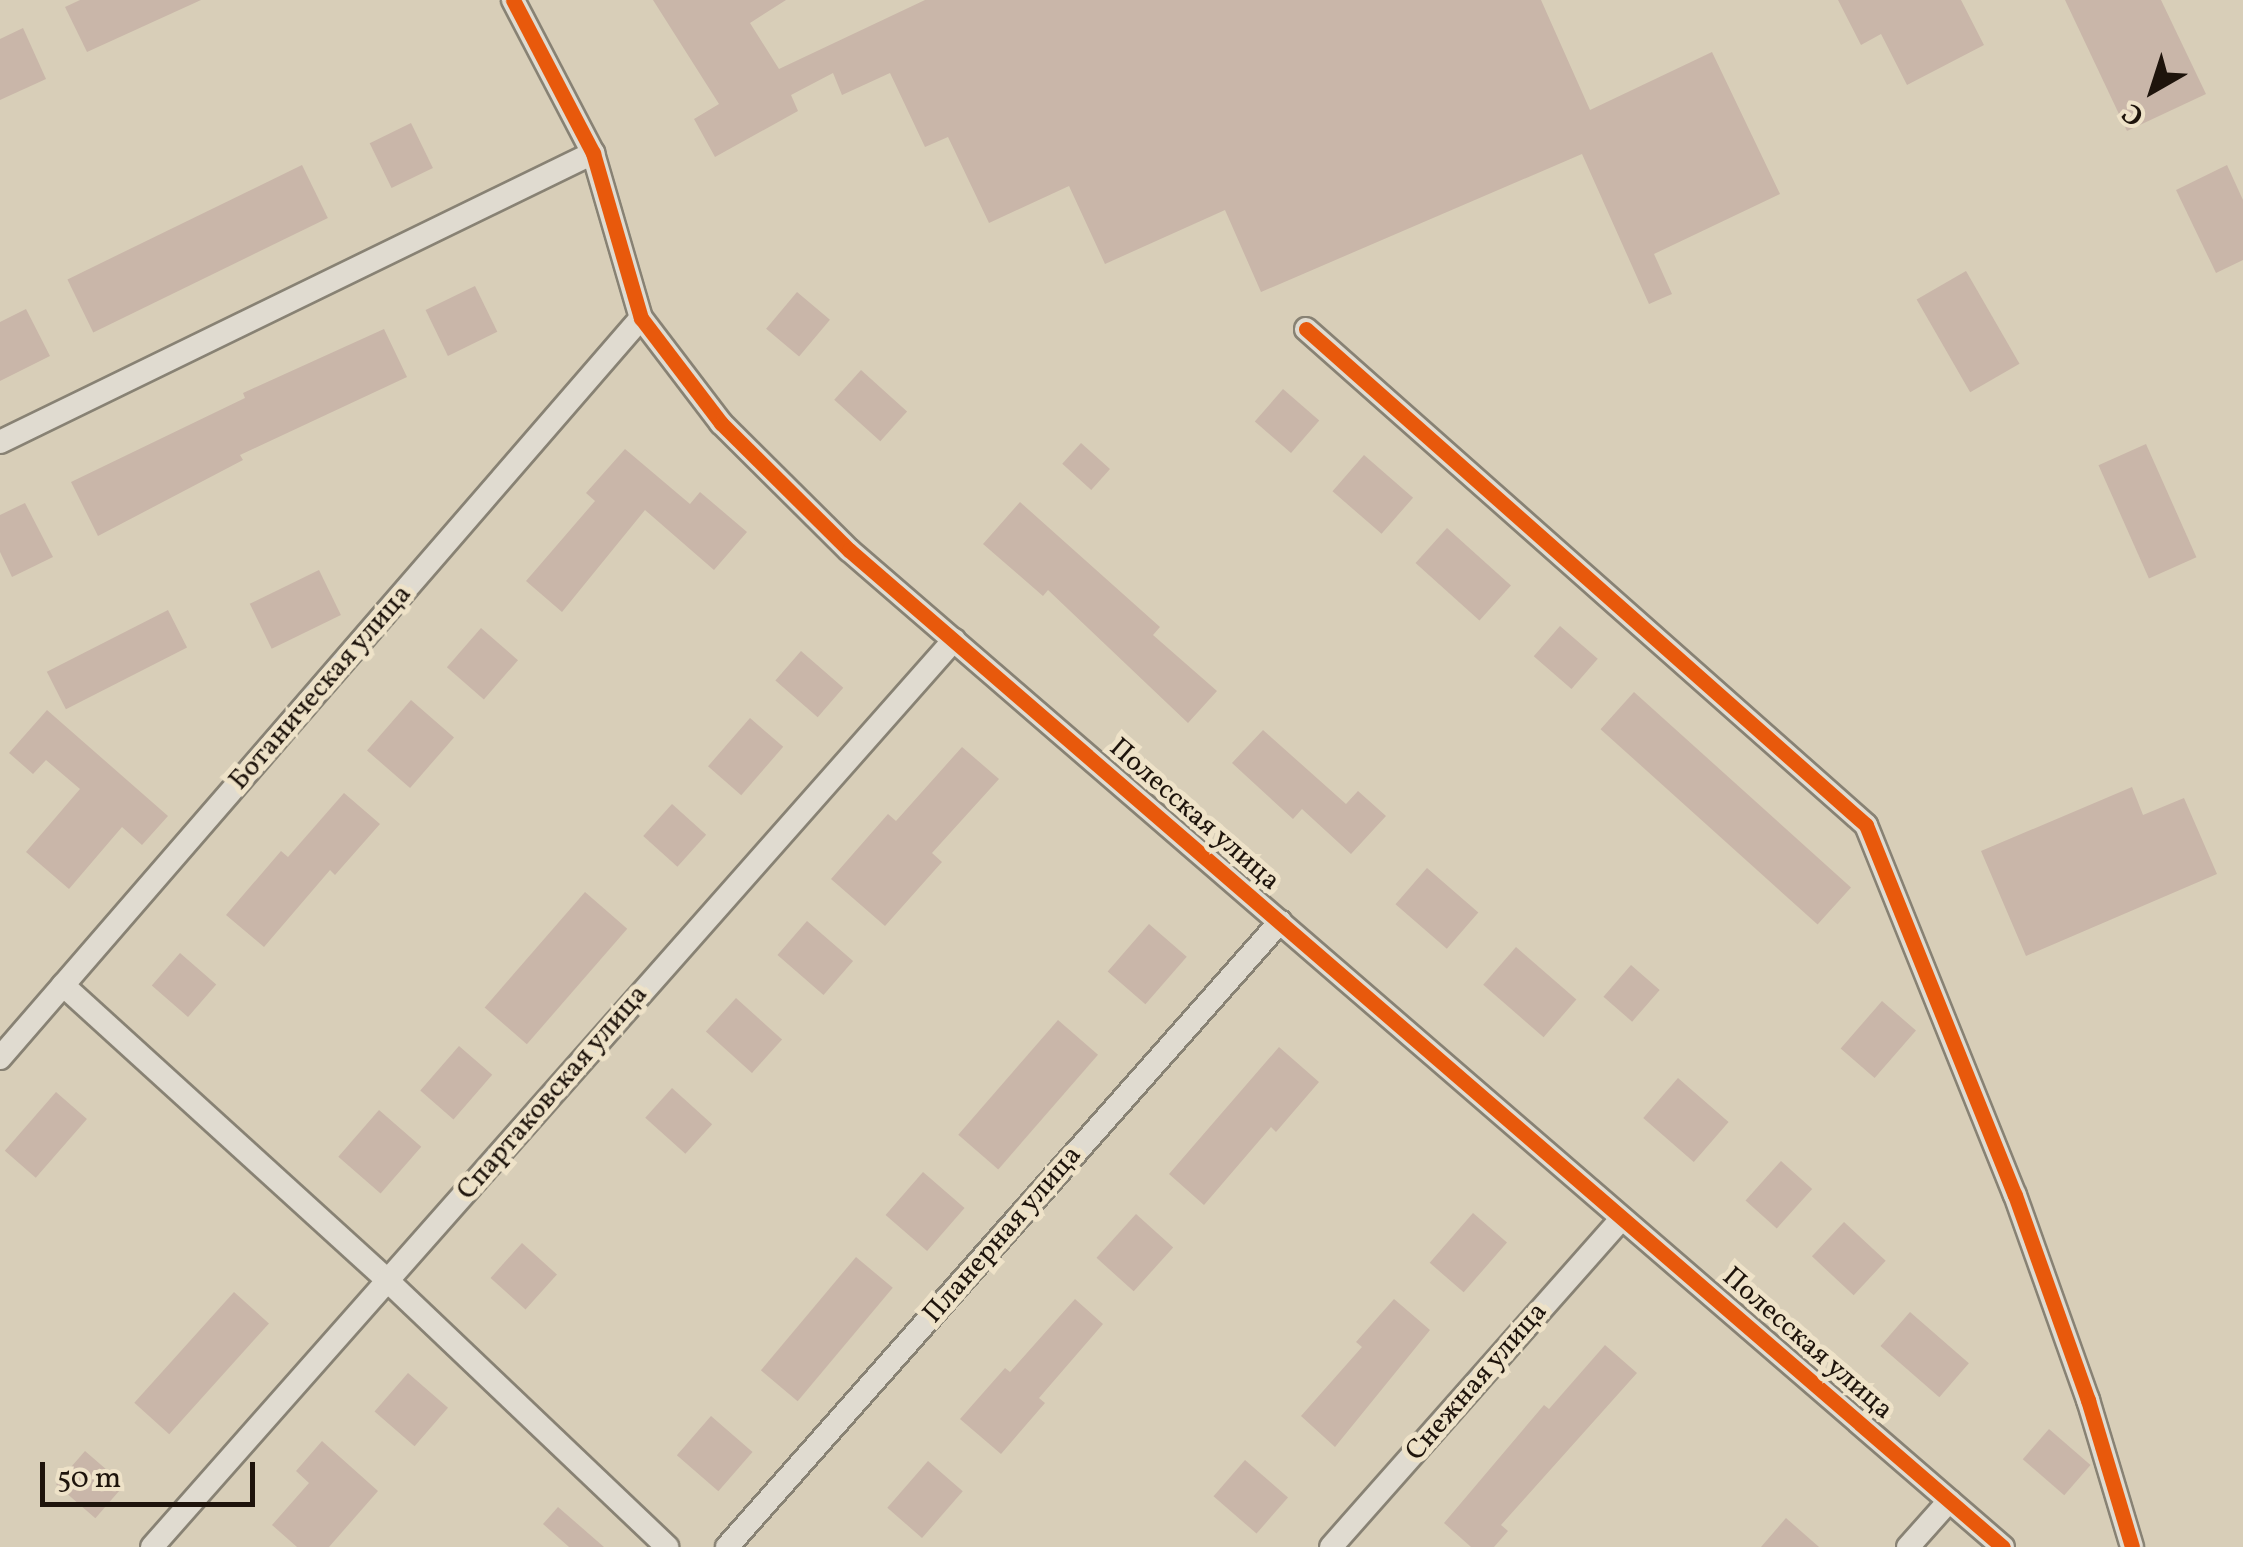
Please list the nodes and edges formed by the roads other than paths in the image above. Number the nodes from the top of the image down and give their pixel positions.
1 (513, 0) edge
2 (593, 154) junction
3 (641, 318) junction
4 (1306, 329) dead end
5 (0, 442) edge
6 (954, 640) junction
7 (1280, 922) junction
8 (63, 985) junction
9 (0, 1058) edge
10 (1622, 1218) junction
11 (387, 1280) junction
12 (1950, 1501) junction
13 (152, 1547) edge
14 (667, 1547) edge
15 (727, 1547) edge
16 (1331, 1547) edge
17 (1908, 1547) edge
18 (2003, 1547) edge
19 (2132, 1547) edge

1 - 2 street, Полесская улица
2 - 3 street, Полесская улица
2 - 5 street
3 - 6 street, Полесская улица
3 - 8 street, Ботаническая улица
4 - 19 street
6 - 7 street, Полесская улица
6 - 11 street, Спартаковская улица
7 - 10 street, Полесская улица
7 - 15 street, Планерная улица
8 - 9 street, Ботаническая улица
8 - 11 street
10 - 12 street, Полесская улица
10 - 16 street, Снежная улица
11 - 13 street, Спартаковская улица
11 - 14 street
12 - 17 street
12 - 18 street, Полесская улица

